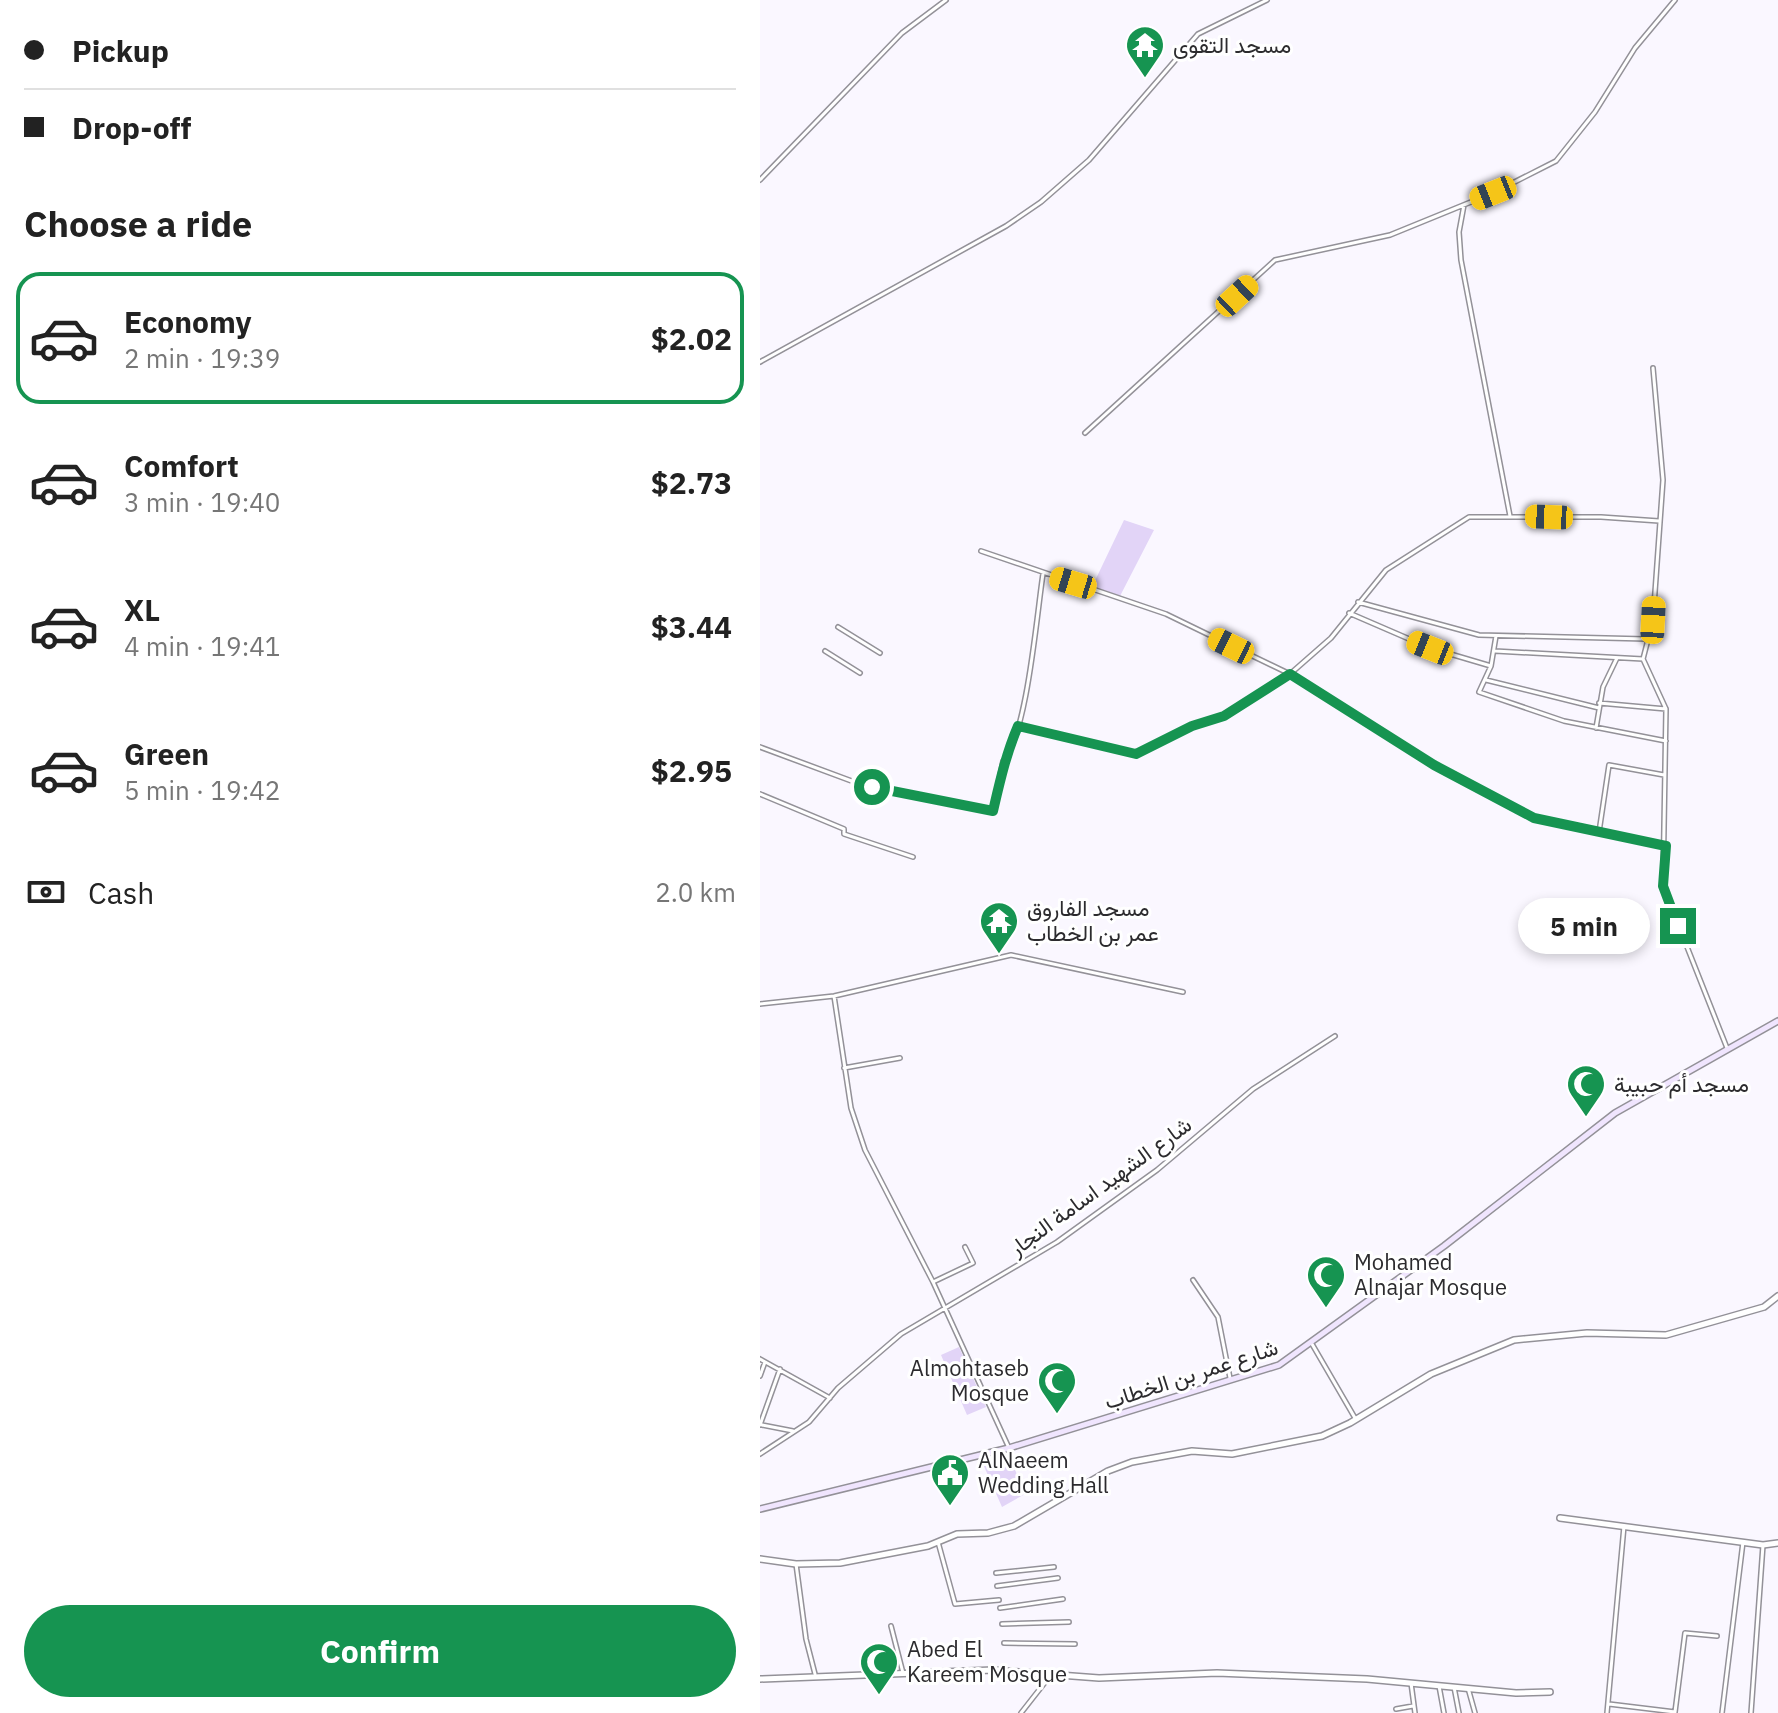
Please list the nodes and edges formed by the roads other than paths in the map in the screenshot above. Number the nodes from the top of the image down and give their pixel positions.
1 (946, 0) edge
2 (1267, 0) edge
3 (1675, 0) edge
4 (760, 180) edge
5 (1465, 205) junction
6 (760, 362) edge
7 (1653, 368) dead end
8 (1085, 433) dead end
9 (1510, 516) junction
10 (1659, 521) junction
11 (981, 551) dead end
12 (1043, 574) junction
13 (1358, 602) junction
14 (1349, 613) junction
15 (838, 627) dead end
16 (1496, 636) junction
17 (1646, 639) junction
18 (825, 651) dead end
19 (1494, 651) junction
20 (880, 653) dead end
21 (1617, 658) junction
22 (1643, 659) junction
23 (1491, 666) junction
24 (860, 673) dead end
25 (1290, 674) junction
26 (1485, 680) junction
27 (1599, 703) junction
28 (1599, 708) junction
29 (1666, 709) junction
30 (1018, 726) junction
31 (1596, 728) junction
32 (1667, 741) junction
33 (760, 747) edge
34 (1665, 775) junction
35 (760, 794) edge
36 (1599, 832) junction
37 (1666, 846) junction
38 (913, 857) dead end
39 (1183, 992) dead end
40 (834, 996) junction
41 (760, 1004) edge
42 (1778, 1021) edge
43 (1335, 1036) dead end
44 (1727, 1048) junction
45 (900, 1058) dead end
46 (843, 1068) junction
47 (965, 1247) dead end
48 (1193, 1280) dead end
49 (933, 1282) junction
50 (1778, 1296) edge
51 (944, 1307) junction
52 (1312, 1344) junction
53 (762, 1360) edge
54 (780, 1369) junction
55 (760, 1376) edge
56 (1231, 1382) junction
57 (830, 1398) junction
58 (1355, 1418) junction
59 (760, 1425) edge
60 (793, 1431) junction
61 (1009, 1448) junction
62 (760, 1454) edge
63 (760, 1509) edge
64 (1560, 1518) dead end
65 (1624, 1526) junction
66 (938, 1542) junction
67 (1744, 1542) junction
68 (1778, 1543) edge
69 (1763, 1545) junction
70 (760, 1559) edge
71 (796, 1564) junction
72 (1054, 1567) dead end
73 (996, 1573) dead end
74 (1058, 1578) dead end
75 (997, 1586) dead end
76 (1063, 1599) dead end
77 (999, 1600) dead end
78 (1000, 1608) dead end
79 (1069, 1622) dead end
80 (1002, 1624) dead end
81 (891, 1626) dead end
82 (1717, 1636) dead end
83 (1004, 1643) dead end
84 (1075, 1644) dead end
85 (903, 1673) junction
86 (815, 1674) junction
87 (1050, 1676) junction
88 (760, 1679) edge
89 (1411, 1683) junction
90 (1439, 1686) junction
91 (1454, 1687) junction
92 (1468, 1688) junction
93 (1550, 1692) dead end
94 (1609, 1704) junction
95 (1413, 1706) junction
96 (1396, 1709) dead end
97 (1021, 1713) edge
98 (1415, 1713) edge
99 (1444, 1713) edge
100 (1459, 1713) edge
101 (1475, 1713) edge
102 (1607, 1713) edge
103 (1722, 1713) edge
104 (1751, 1713) edge

1 - 4 street
2 - 6 street
3 - 5 street
5 - 8 street
5 - 9 street
7 - 10 street
9 - 10 street
9 - 13 street
10 - 17 street
11 - 12 street
12 - 25 street
12 - 30 street
13 - 14 street
13 - 16 street
14 - 23 street
14 - 25 street
15 - 20 street
16 - 17 street
16 - 19 street
17 - 22 street
18 - 24 street
19 - 21 street
19 - 23 street
21 - 22 street
21 - 27 street
22 - 29 street
23 - 26 street
25 - 30 street
25 - 36 street
26 - 28 street
26 - 31 street
27 - 28 street
27 - 29 street
28 - 31 street
29 - 32 street
30 - 33 street
31 - 32 street
32 - 34 street
34 - 36 street
34 - 37 street
35 - 38 street
36 - 37 street
37 - 44 street
39 - 40 street
40 - 41 street
40 - 46 street
42 - 44 main road, شارع عمر بن الخطاب
43 - 51 street, شارع الشهيد اسامة النجار
44 - 52 main road, شارع عمر بن الخطاب
45 - 46 street
46 - 49 street
47 - 49 street
48 - 56 street
49 - 51 street
50 - 58 street
51 - 57 street, شارع الشهيد اسامة النجار
51 - 61 street
52 - 56 main road, شارع عمر بن الخطاب
52 - 58 street
53 - 54 street
53 - 55 street
54 - 57 street
54 - 59 street
56 - 61 main road, شارع عمر بن الخطاب
57 - 60 street, شارع الشهيد اسامة النجار
58 - 66 street
59 - 60 street
60 - 62 street, شارع الشهيد اسامة النجار
61 - 63 main road, شارع عمر بن الخطاب
64 - 65 street
65 - 67 street
65 - 94 street
66 - 71 street
66 - 77 street
67 - 69 street
67 - 103 street
68 - 69 street
69 - 104 street
70 - 71 street
71 - 86 street
72 - 73 street
74 - 75 street
76 - 78 street
79 - 80 street
81 - 85 street
82 - 94 street
83 - 84 street
85 - 86 street
85 - 87 street
86 - 88 street
87 - 89 street
87 - 97 street
89 - 90 street
89 - 95 street
90 - 91 street
90 - 99 street
91 - 92 street
91 - 100 street
92 - 93 street
92 - 101 street
94 - 102 street
95 - 96 street
95 - 98 street

